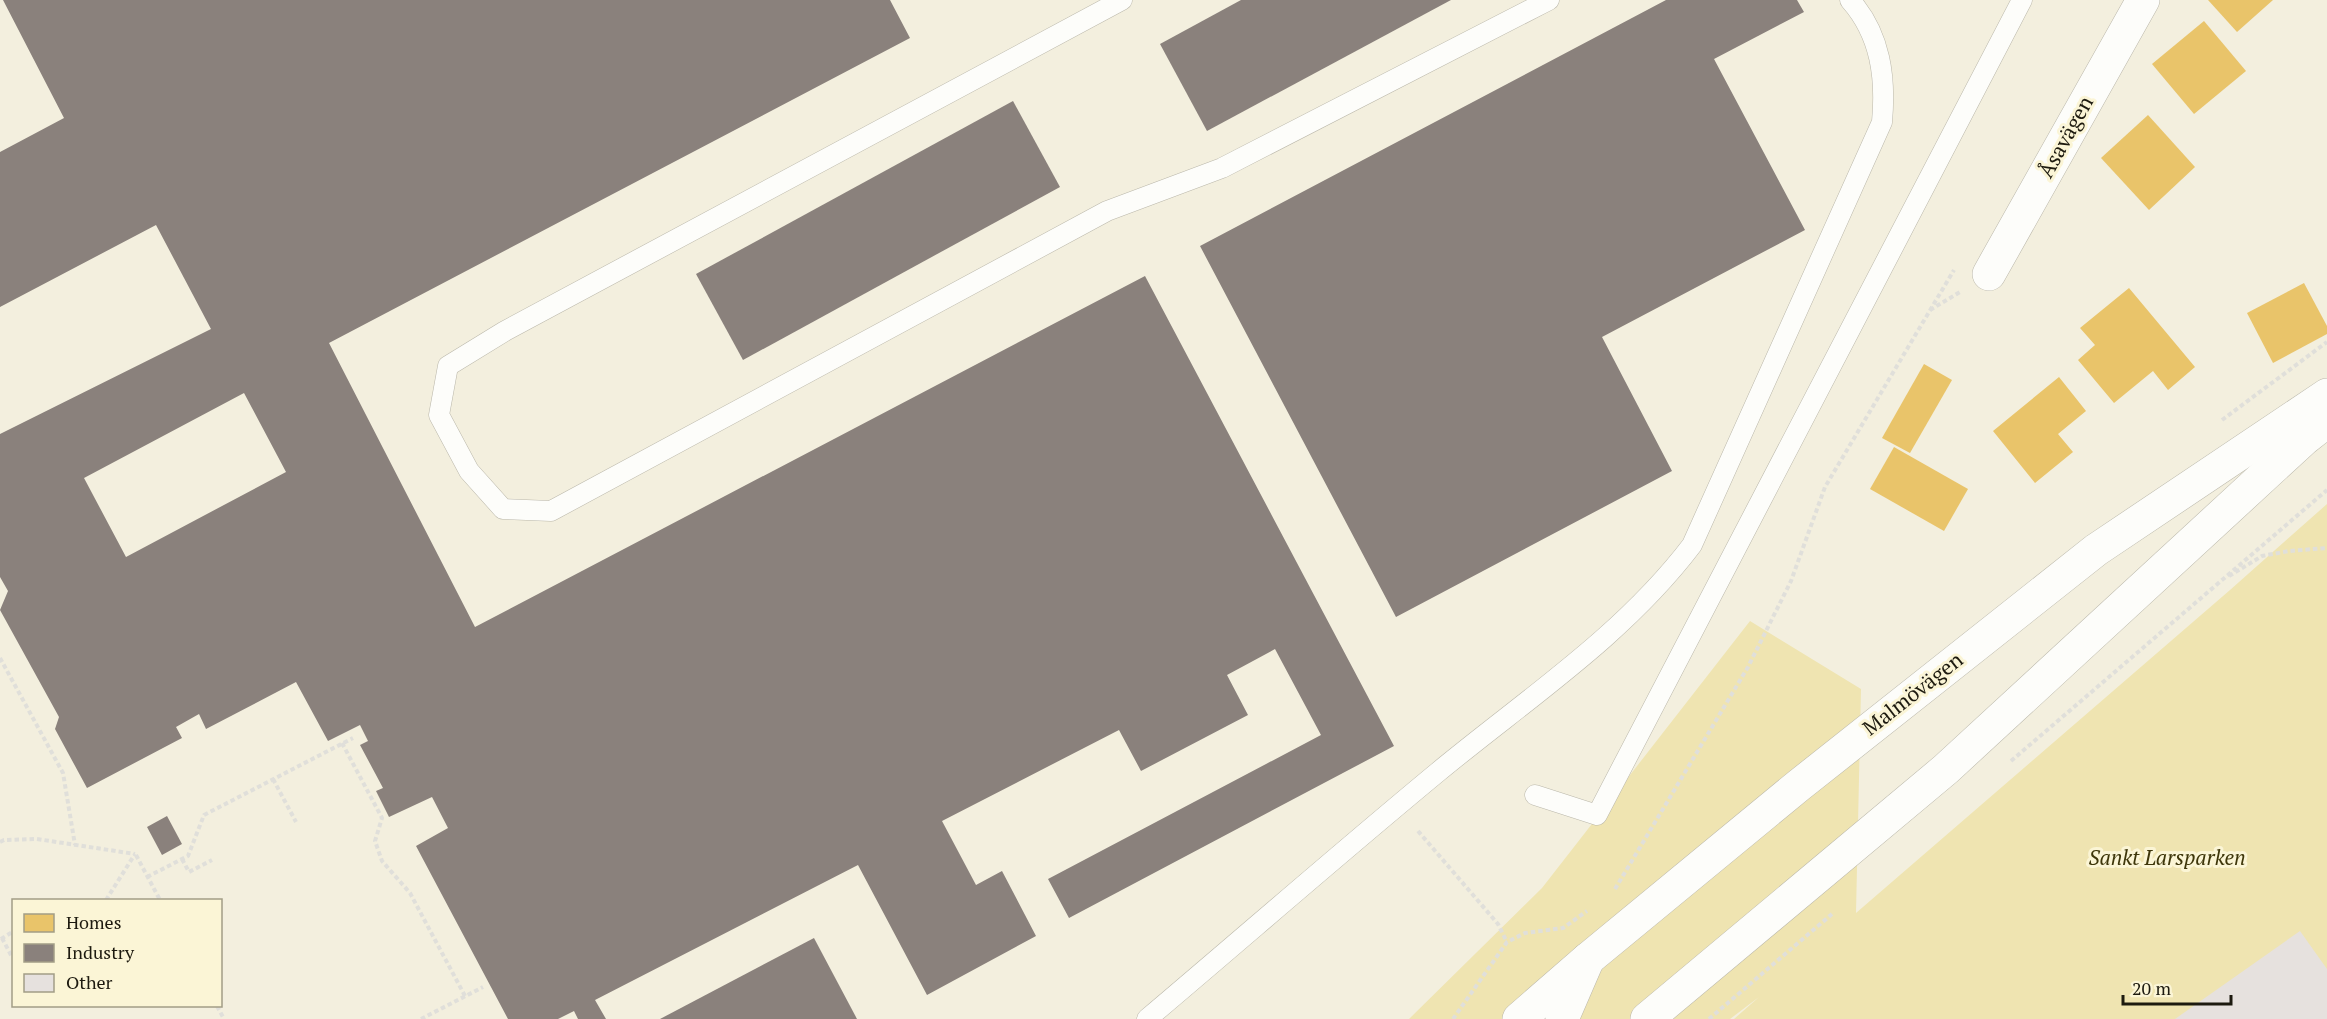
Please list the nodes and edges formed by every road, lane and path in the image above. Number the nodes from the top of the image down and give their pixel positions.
1 (1122, 0) edge
2 (1550, 0) edge
3 (1850, 0) edge
4 (2022, 0) edge
5 (2143, 0) edge
6 (1959, 261) dead end
7 (1989, 274) dead end
8 (2327, 395) edge
9 (2327, 421) edge
10 (2327, 490) edge
11 (2327, 548) edge
12 (2222, 581) junction
13 (0, 658) edge
14 (353, 738) dead end
15 (342, 743) junction
16 (2006, 765) dead end
17 (273, 779) junction
18 (1535, 795) dead end
19 (296, 822) dead end
20 (1418, 831) dead end
21 (0, 842) edge
22 (75, 845) junction
23 (135, 854) junction
24 (182, 859) junction
25 (212, 860) dead end
26 (147, 877) junction
27 (1606, 896) dead end
28 (107, 899) edge
29 (159, 899) edge
30 (1589, 909) dead end
31 (1835, 911) dead end
32 (1, 938) edge
33 (1507, 942) junction
34 (12, 957) edge
35 (1588, 959) junction
36 (483, 987) dead end
37 (465, 996) junction
38 (421, 1019) edge
39 (1147, 1019) edge
40 (1453, 1019) edge
41 (1519, 1019) edge
42 (1562, 1019) edge
43 (1647, 1019) edge
44 (1709, 1019) edge

1 - 2 lane
3 - 39 lane
4 - 18 lane
5 - 7 main road, Åsavägen
6 - 27 path
8 - 35 main road, Malmövägen
9 - 43 main road
10 - 12 path
11 - 12 path
12 - 16 path
13 - 22 path
14 - 15 path
15 - 17 path
15 - 37 path
17 - 19 path
17 - 24 path
20 - 33 path
21 - 22 path
22 - 23 path
23 - 26 path
23 - 28 path
24 - 25 path
24 - 26 path
26 - 29 path
30 - 33 path
31 - 44 path
32 - 34 path
33 - 40 path
35 - 41 main road, Malmövägen
35 - 42 main road
36 - 37 path
37 - 38 path

